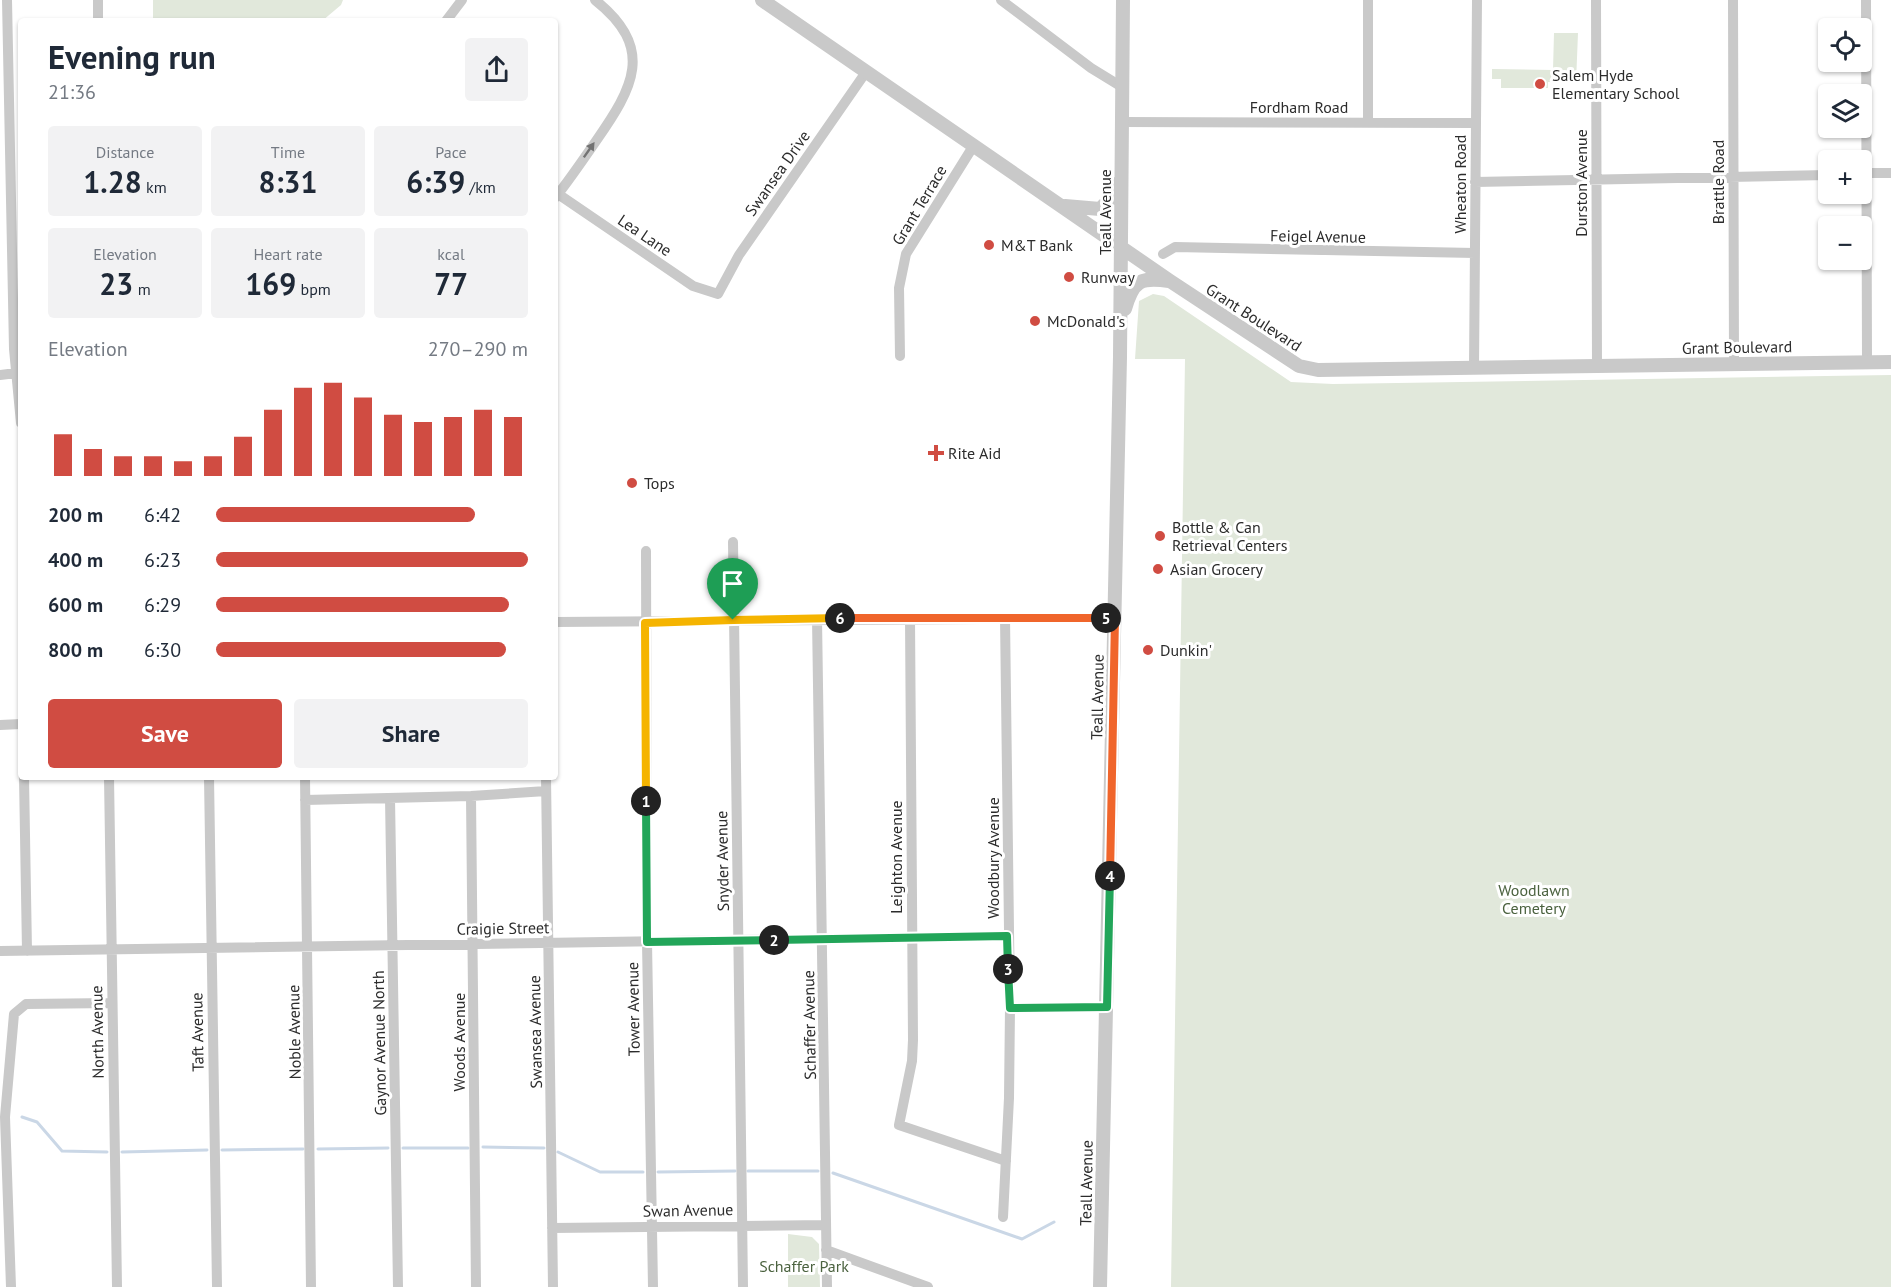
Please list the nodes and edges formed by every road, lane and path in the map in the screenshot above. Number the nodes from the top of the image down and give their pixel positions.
1 (8, 0) edge
2 (98, 0) edge
3 (462, 0) edge
4 (595, 0) edge
5 (762, 0) edge
6 (1001, 0) edge
7 (1123, 0) edge
8 (1368, 0) edge
9 (1477, 0) edge
10 (1596, 0) edge
11 (1733, 0) edge
12 (1866, 0) edge
13 (98, 18) edge
14 (448, 18) edge
15 (866, 72) junction
16 (1122, 87) junction
17 (4, 110) edge
18 (1122, 122) junction
19 (1368, 122) junction
20 (1476, 123) junction
21 (974, 145) junction
22 (1864, 150) edge
23 (1872, 173) edge
24 (1891, 173) edge
25 (1818, 175) edge
26 (1733, 178) junction
27 (1121, 179) junction
28 (1596, 180) junction
29 (1475, 182) junction
30 (558, 195) edge
31 (558, 197) edge
32 (1864, 204) edge
33 (1061, 205) junction
34 (1122, 247) junction
35 (1475, 253) junction
36 (1163, 254) dead end
37 (1170, 281) junction
38 (718, 294) joint
39 (17, 303) edge
40 (1120, 325) junction
41 (900, 356) dead end
42 (1867, 362) junction
43 (1891, 362) edge
44 (1734, 364) junction
45 (1597, 366) junction
46 (1474, 368) junction
47 (16, 373) junction
48 (0, 375) edge
49 (18, 393) edge
50 (733, 542) dead end
51 (646, 551) dead end
52 (1005, 617) junction
53 (817, 618) junction
54 (910, 618) junction
55 (1115, 618) junction
56 (733, 620) junction
57 (558, 622) edge
58 (645, 623) junction
59 (18, 724) edge
60 (0, 725) edge
61 (24, 780) edge
62 (109, 780) edge
63 (209, 780) edge
64 (305, 780) edge
65 (546, 780) edge
66 (546, 791) junction
67 (471, 796) junction
68 (390, 798) junction
69 (305, 800) junction
70 (912, 936) junction
71 (1007, 936) junction
72 (822, 939) junction
73 (739, 941) junction
74 (549, 942) junction
75 (647, 942) junction
76 (474, 944) junction
77 (393, 945) junction
78 (306, 947) junction
79 (211, 949) junction
80 (0, 951) edge
81 (27, 951) junction
82 (110, 951) junction
83 (112, 1003) junction
84 (1107, 1007) junction
85 (1010, 1008) junction
86 (1006, 1161) junction
87 (1003, 1217) dead end
88 (741, 1224) junction
89 (652, 1226) junction
90 (826, 1226) junction
91 (552, 1228) junction
92 (826, 1250) junction
93 (11, 1287) edge
94 (117, 1287) edge
95 (217, 1287) edge
96 (311, 1287) edge
97 (398, 1287) edge
98 (476, 1287) edge
99 (553, 1287) edge
100 (653, 1287) edge
101 (743, 1287) edge
102 (827, 1287) edge
103 (928, 1287) edge
104 (1100, 1287) edge

1 - 17 street
2 - 13 street
3 - 14 street
30 -> 4 street
5 - 15 street, Grant Boulevard
6 - 16 street
7 - 16 street, Teall Avenue
8 - 19 street
9 - 20 street, Wheaton Road
10 - 28 street, Durston Avenue
11 - 26 street, Brattle Road
12 - 22 street
15 - 21 street, Grant Boulevard
15 - 38 street, Swansea Drive
16 - 18 street, Teall Avenue
17 - 39 street
18 - 19 street, Fordham Road
18 - 27 street, Teall Avenue
19 - 20 street, Fordham Road
20 - 29 street, Wheaton Road
21 - 33 street, Grant Boulevard
21 - 41 street, Grant Terrace
23 - 24 street
25 - 26 street
26 - 28 street
26 - 44 street, Brattle Road
27 - 33 street
27 - 34 street, Teall Avenue
28 - 29 street
28 - 45 street, Durston Avenue
29 - 35 street, Wheaton Road
31 - 38 street, Lea Lane
32 - 42 street
33 - 34 street, Grant Boulevard
34 - 37 street, Grant Boulevard
34 - 40 street, Teall Avenue
35 - 36 street, Feigel Avenue
35 - 46 street, Wheaton Road
37 - 40 street
37 - 46 street, Grant Boulevard
39 - 47 street
40 - 55 street, Teall Avenue
42 - 43 street, Grant Boulevard
42 - 44 street, Grant Boulevard
44 - 45 street, Grant Boulevard
45 - 46 street, Grant Boulevard
47 - 48 street
47 - 49 street
50 - 56 street, Snyder Avenue
51 - 58 street, Tower Avenue
52 - 54 street
52 - 55 street
52 - 71 street, Woodbury Avenue
53 - 54 street
53 - 56 street
53 - 72 street, Schaffer Avenue
54 - 70 street, Leighton Avenue
55 - 84 street, Teall Avenue
56 - 58 street
56 - 73 street, Snyder Avenue
57 - 58 street
58 - 75 street, Tower Avenue
59 - 60 street
61 - 81 street
62 - 82 street, North Avenue
63 - 79 street, Taft Avenue
64 - 69 street, Noble Avenue
65 - 66 street, Swansea Avenue
66 - 67 street
66 - 74 street, Swansea Avenue
67 - 68 street
67 - 76 street, Woods Avenue
68 - 69 street
68 - 77 street, Gaynor Avenue North
69 - 78 street, Noble Avenue
70 - 71 street, Craigie Street
70 - 72 street, Craigie Street
70 - 86 street, Leighton Avenue
71 - 85 street, Woodbury Avenue
72 - 73 street, Craigie Street
72 - 90 street, Schaffer Avenue
73 - 75 street, Craigie Street
73 - 88 street, Snyder Avenue
74 - 75 street, Craigie Street
74 - 76 street, Craigie Street
74 - 91 street, Swansea Avenue
75 - 89 street, Tower Avenue
76 - 77 street, Craigie Street
76 - 98 street, Woods Avenue
77 - 78 street, Craigie Street
77 - 97 street, Gaynor Avenue North
78 - 79 street, Craigie Street
78 - 96 street, Noble Avenue
79 - 82 street, Craigie Street
79 - 95 street, Taft Avenue
80 - 81 street, Craigie Street
81 - 82 street, Craigie Street
82 - 83 street, North Avenue
83 - 93 street
83 - 94 street, North Avenue
84 - 85 street
84 - 104 street, Teall Avenue
85 - 86 street, Woodbury Avenue
86 - 87 street, Woodbury Avenue
88 - 89 street, Swan Avenue
88 - 90 street, Swan Avenue
88 - 101 street, Snyder Avenue
89 - 91 street, Swan Avenue
89 - 100 street, Tower Avenue
90 - 92 street, Schaffer Avenue
91 - 99 street, Swansea Avenue
92 - 102 street, Schaffer Avenue
92 - 103 street

